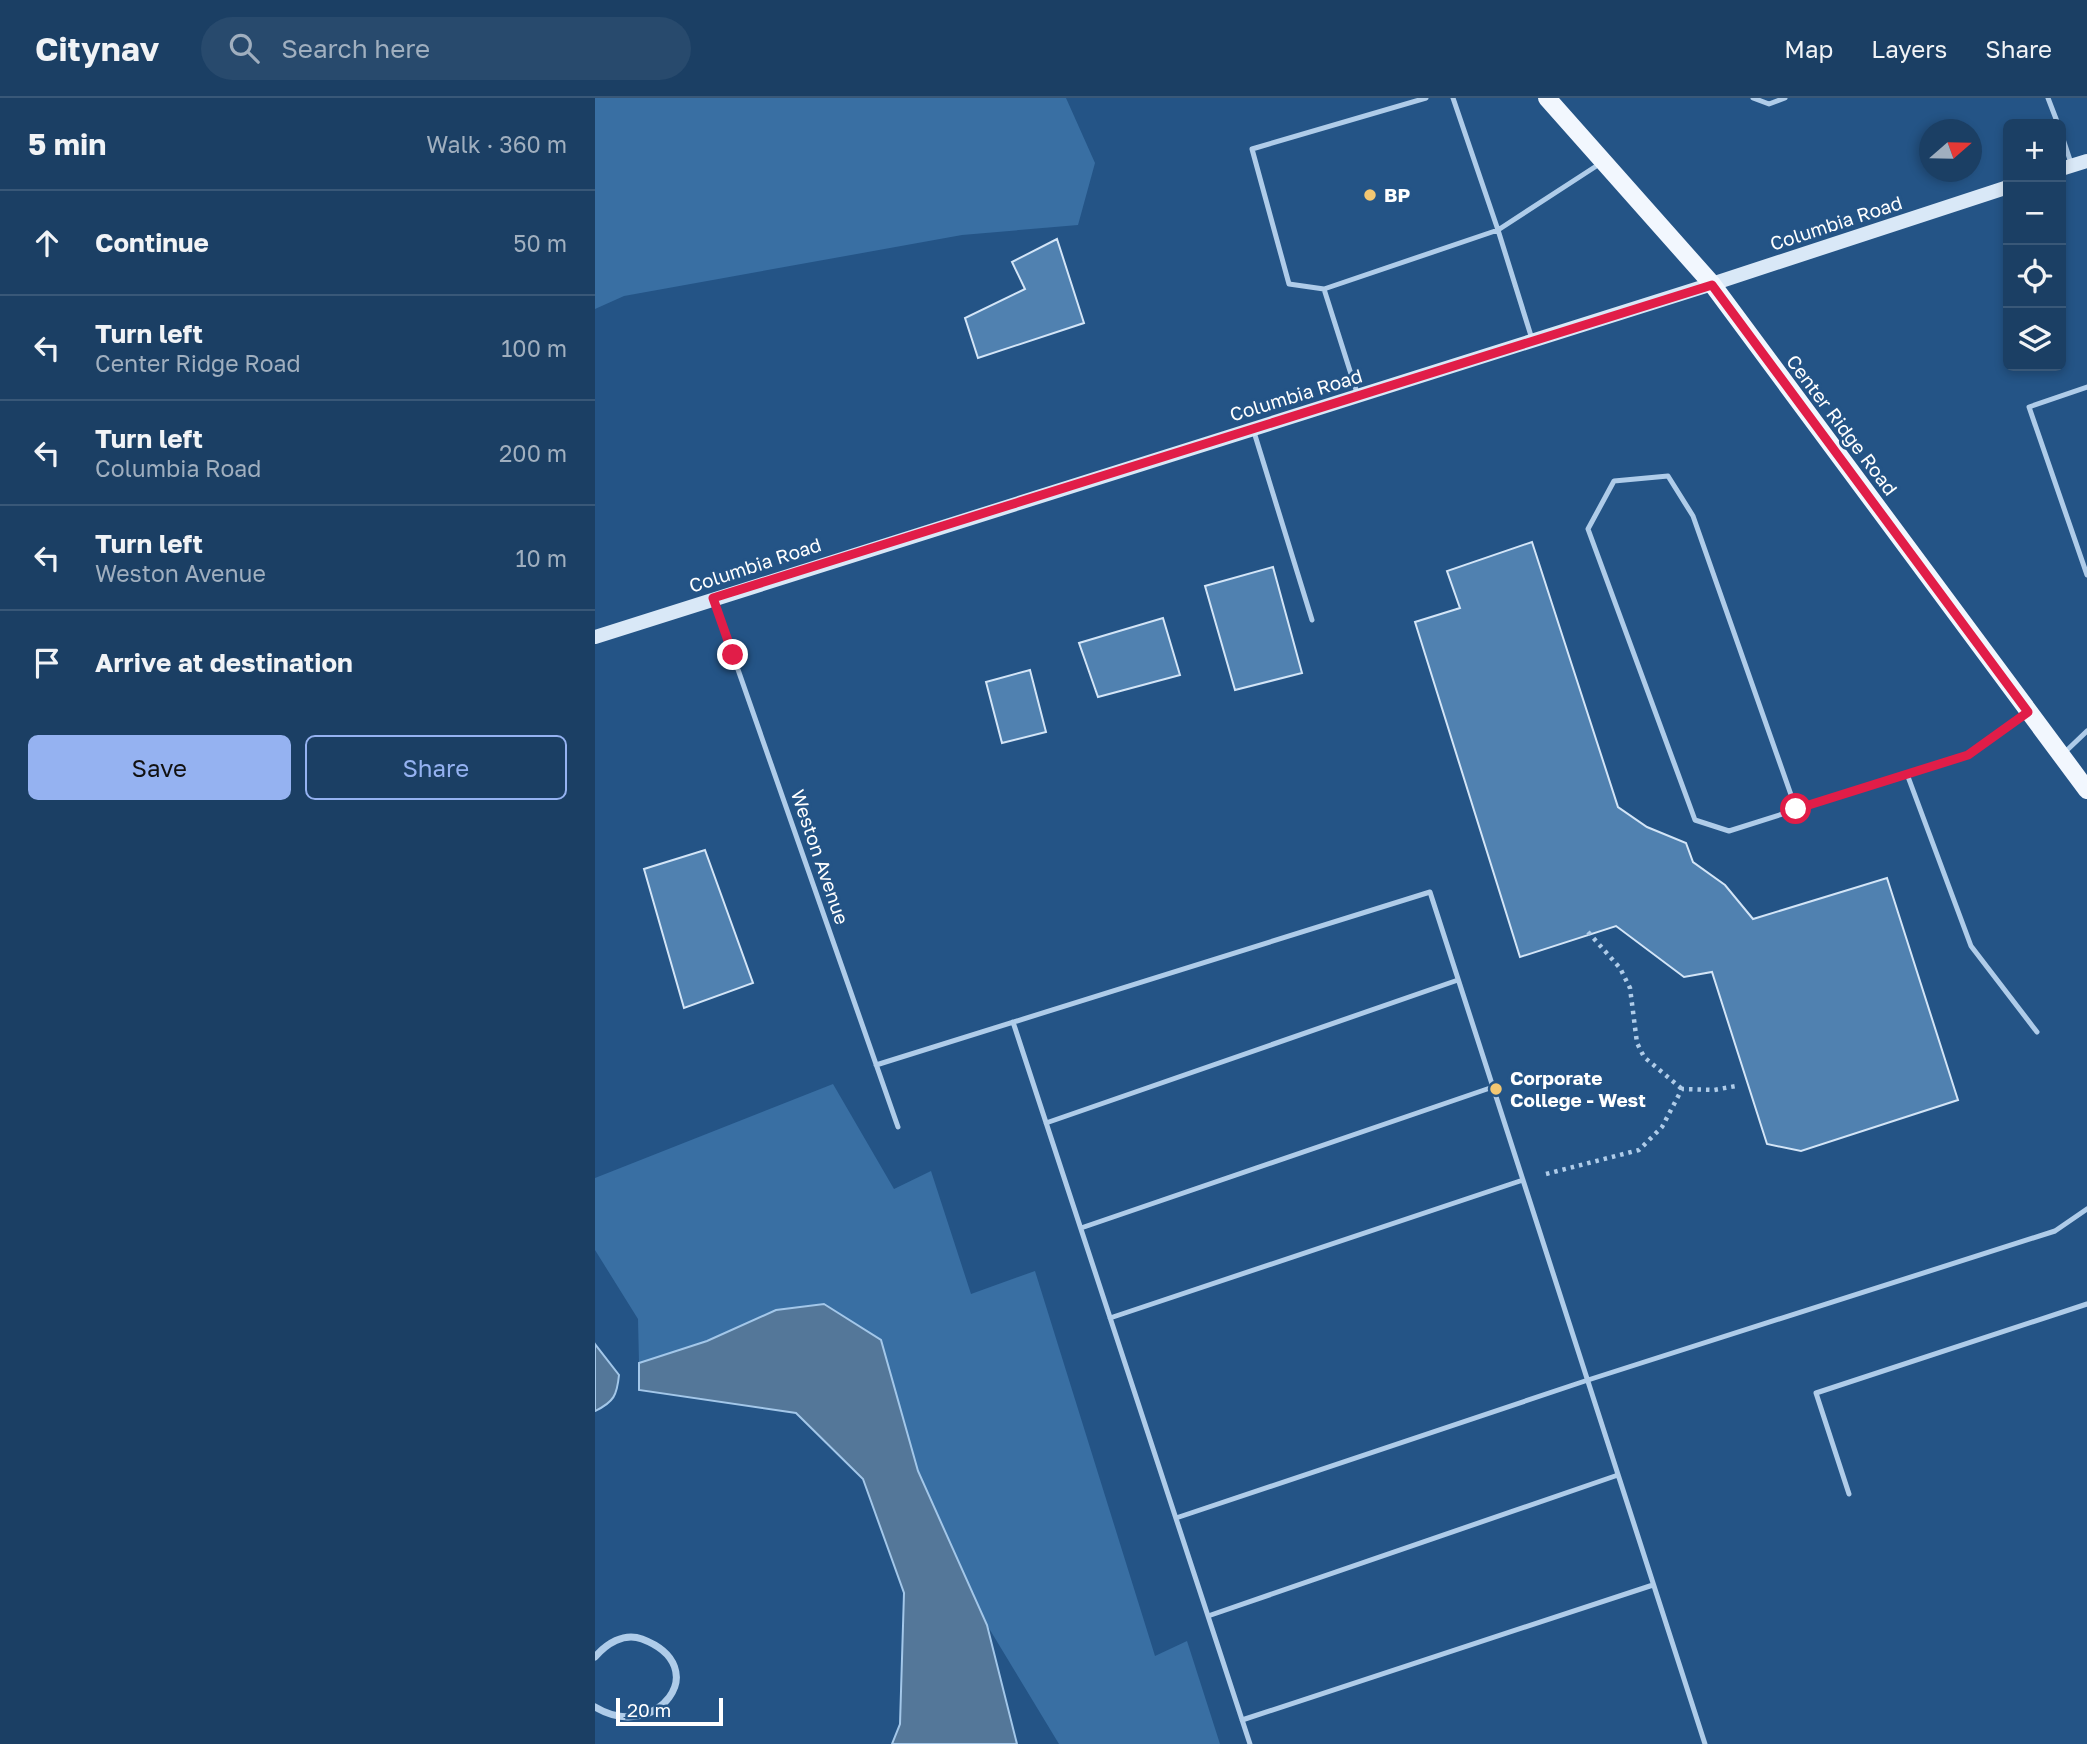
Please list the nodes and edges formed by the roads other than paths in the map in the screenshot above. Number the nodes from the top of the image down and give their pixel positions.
1 (1426, 98) edge
2 (1453, 98) edge
3 (1547, 98) edge
4 (1753, 98) edge
5 (1785, 98) edge
6 (2048, 98) edge
7 (2056, 119) edge
8 (2087, 161) edge
9 (1604, 162) junction
10 (2067, 167) edge
11 (2003, 189) edge
12 (1498, 230) junction
13 (1712, 285) junction
14 (1324, 289) junction
15 (1533, 341) junction
16 (2087, 387) edge
17 (1358, 396) junction
18 (1253, 429) junction
19 (2087, 575) edge
20 (713, 598) junction
21 (1312, 620) dead end
22 (595, 637) edge
23 (2028, 712) junction
24 (2087, 730) edge
25 (2061, 755) junction
26 (1907, 774) junction
27 (2087, 790) edge
28 (1796, 809) junction
29 (1458, 980) junction
30 (1013, 1022) junction
31 (2038, 1032) dead end
32 (876, 1065) junction
33 (1493, 1087) junction
34 (1047, 1124) junction
35 (898, 1127) dead end
36 (1523, 1180) junction
37 (2087, 1209) edge
38 (1081, 1228) junction
39 (2087, 1304) edge
40 (1110, 1318) junction
41 (1588, 1380) junction
42 (1618, 1475) junction
43 (1849, 1494) dead end
44 (1176, 1518) junction
45 (1654, 1585) junction
46 (1208, 1616) junction
47 (595, 1657) edge
48 (595, 1707) edge
49 (657, 1719) dead end
50 (1242, 1720) junction
51 (647, 1724) dead end
52 (1250, 1744) edge
53 (1705, 1744) edge

1 - 14 lane
2 - 12 lane
3 - 9 main road, Center Ridge Road
4 - 5 lane
6 - 7 lane
8 - 10 main road
9 - 12 lane
9 - 13 main road, Center Ridge Road
11 - 13 main road, Columbia Road
12 - 14 lane
12 - 15 lane
13 - 15 main road, Columbia Road
13 - 23 main road, Center Ridge Road
14 - 17 lane
15 - 17 main road, Columbia Road
16 - 19 lane
17 - 18 main road, Columbia Road
18 - 20 main road, Columbia Road
18 - 21 lane
20 - 22 main road, Columbia Road
20 - 32 lane, Weston Avenue
23 - 25 main road, Center Ridge Road
23 - 26 lane
24 - 25 lane
25 - 27 main road, Center Ridge Road
26 - 28 lane
26 - 31 lane
28 - 28 lane
29 - 30 lane
29 - 33 lane
29 - 34 lane
30 - 32 lane
30 - 34 lane
32 - 35 lane, Weston Avenue
33 - 36 lane
33 - 38 lane
34 - 38 lane
36 - 40 lane
36 - 41 lane
37 - 41 lane
38 - 40 lane
39 - 43 lane
40 - 44 lane
41 - 42 lane
41 - 44 lane
42 - 45 lane
42 - 46 lane
44 - 46 lane
45 - 50 lane
45 - 53 lane
46 - 50 lane
47 - 49 street
48 - 51 street
50 - 52 lane

